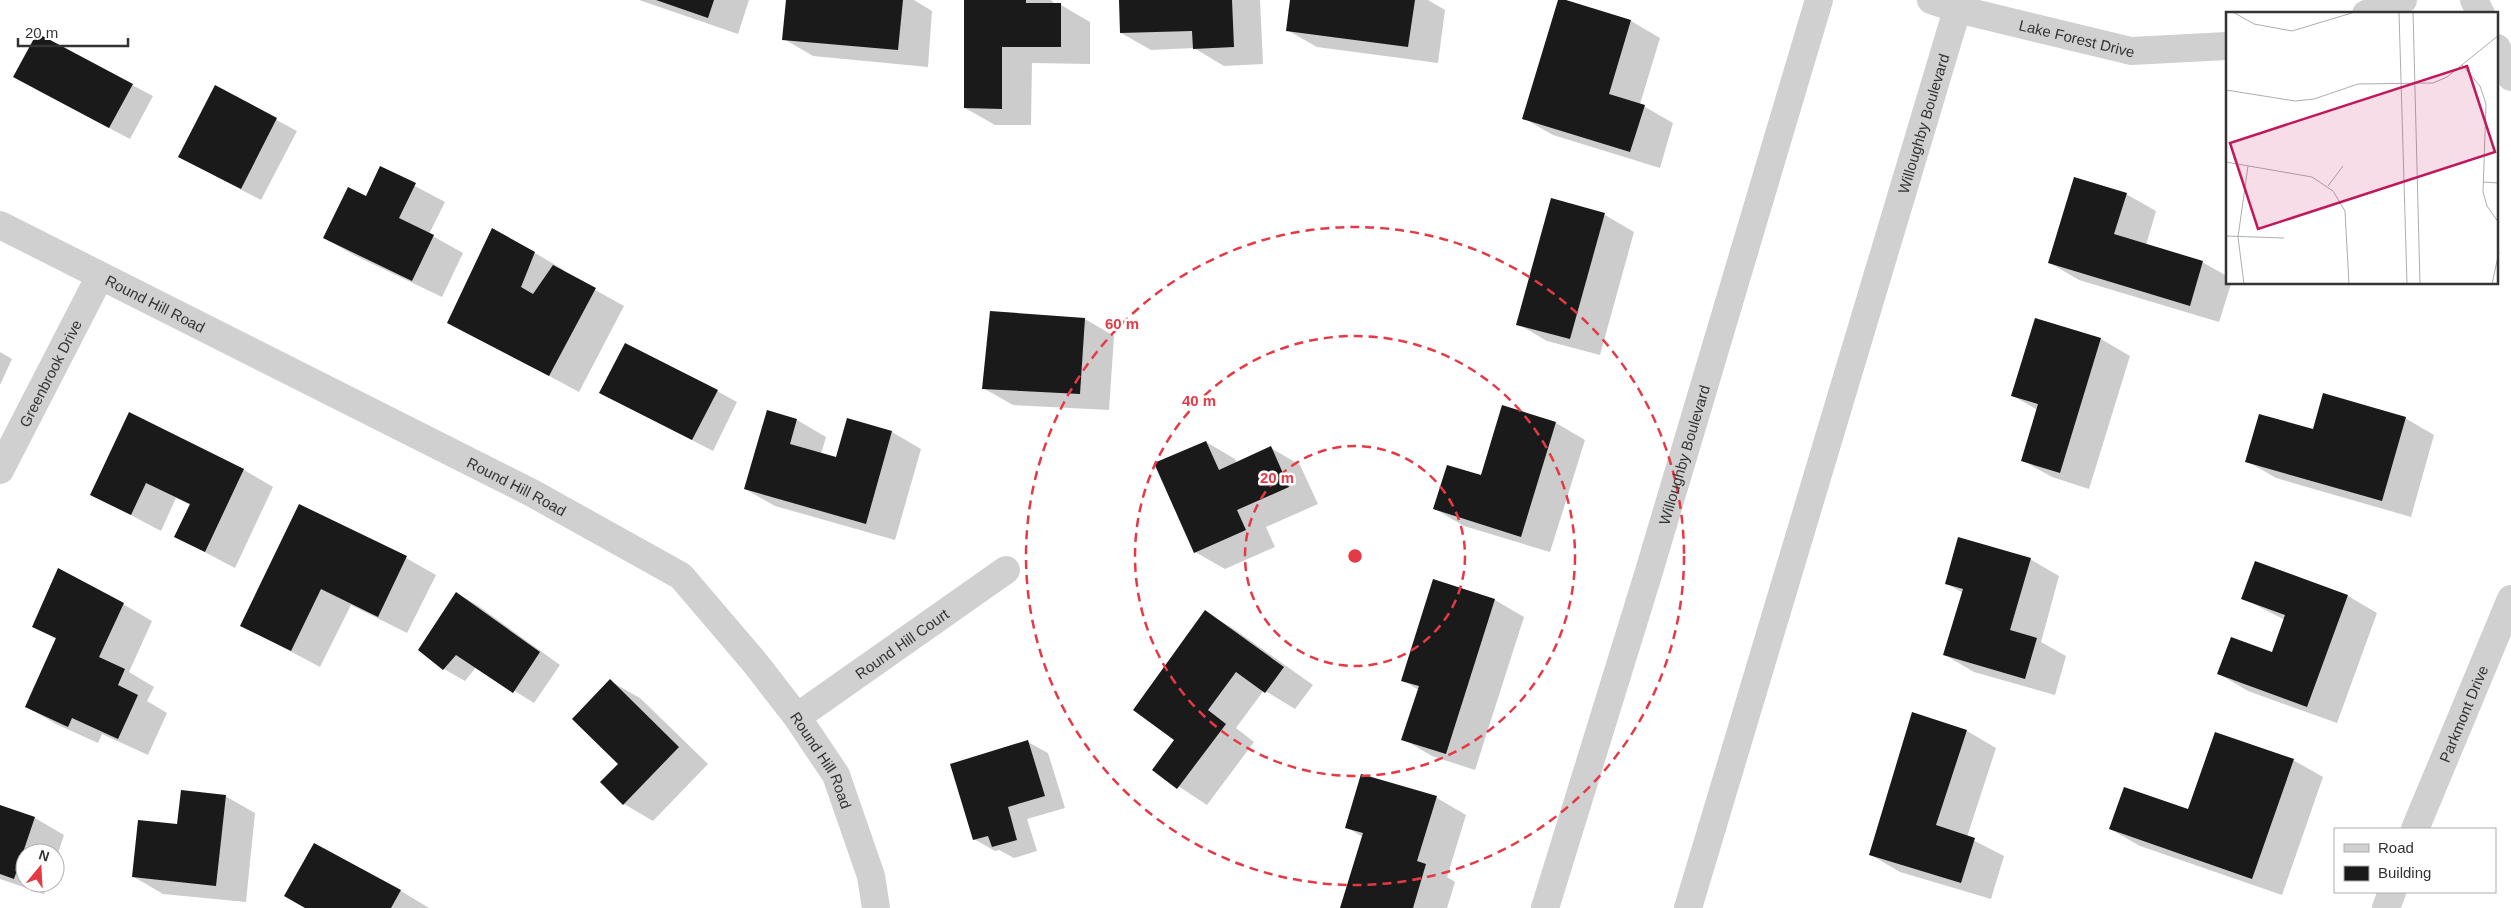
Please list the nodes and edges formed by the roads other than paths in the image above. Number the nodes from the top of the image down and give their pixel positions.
1 (1819, 0) edge
2 (1931, 0) edge
3 (2403, 0) edge
4 (2474, 0) edge
5 (1959, 4) edge
6 (2371, 12) edge
7 (2480, 12) edge
8 (2226, 46) edge
9 (2498, 50) edge
10 (2511, 77) edge
11 (0, 224) edge
12 (100, 276) junction
13 (0, 470) edge
14 (1006, 570) dead end
15 (2511, 599) edge
16 (797, 717) junction
17 (2415, 828) edge
18 (2392, 893) edge
19 (876, 908) edge
20 (1545, 908) edge
21 (1688, 908) edge
22 (2386, 908) edge

1 - 20 street, Willoughby Boulevard
2 - 5 street, Lake Forest Drive
3 - 6 street
4 - 7 street
5 - 8 street, Lake Forest Drive
5 - 21 street, Willoughby Boulevard
9 - 10 street
11 - 12 street, Round Hill Road
12 - 13 street, Greenbrook Drive
12 - 16 street, Round Hill Road
14 - 16 street, Round Hill Court
15 - 17 street, Parkmont Drive
16 - 19 street, Round Hill Road
18 - 22 street

